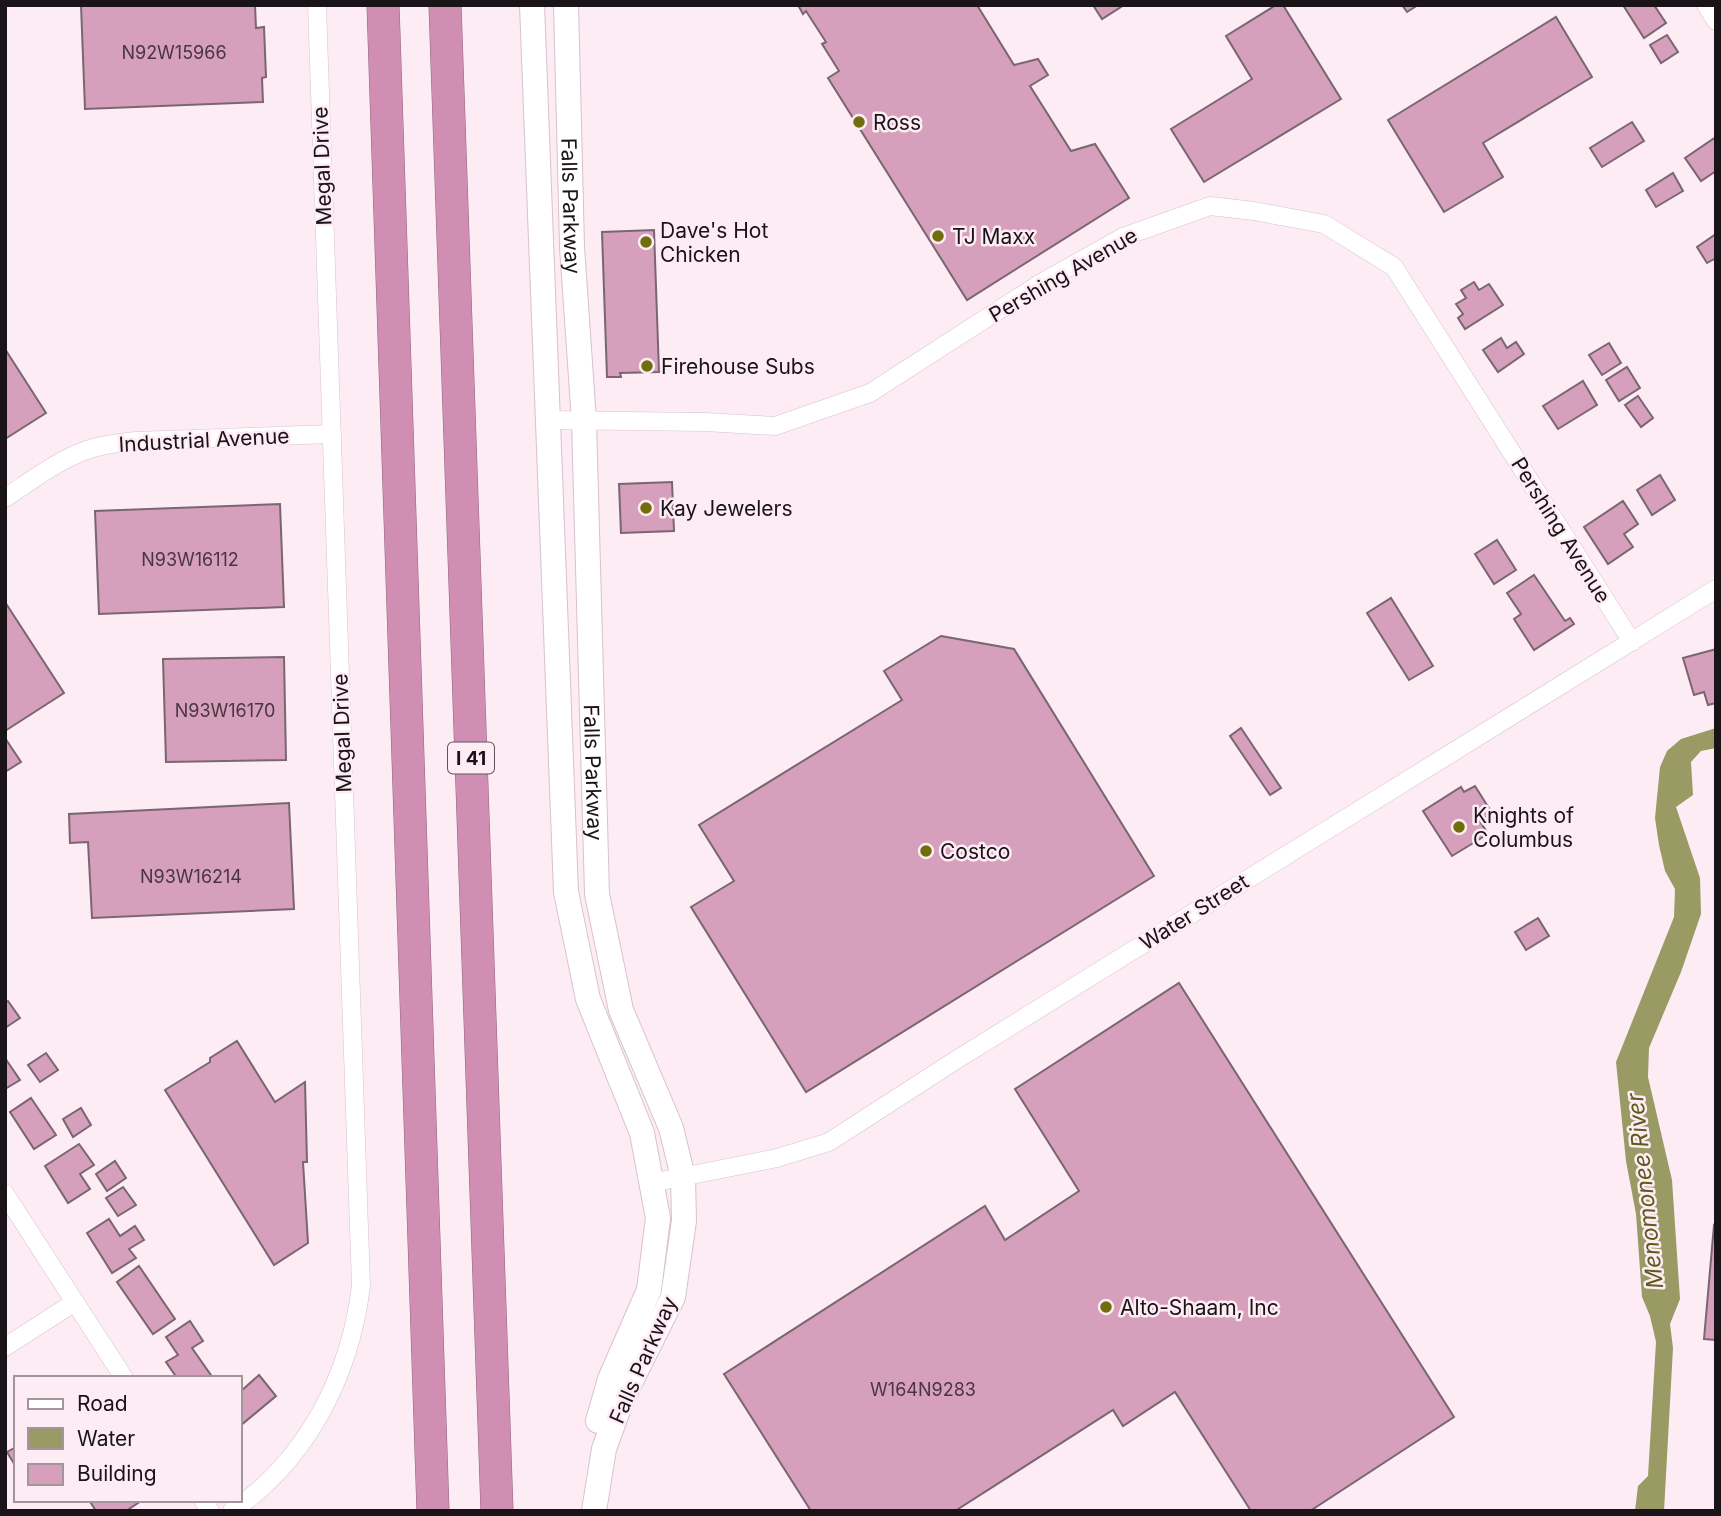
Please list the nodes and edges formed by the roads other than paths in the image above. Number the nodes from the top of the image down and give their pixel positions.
1 (317, 5) edge
2 (383, 5) edge
3 (445, 5) edge
4 (532, 5) edge
5 (566, 5) edge
6 (1706, 5) edge
7 (1716, 21) edge
8 (549, 420) junction
9 (584, 421) junction
10 (332, 434) junction
11 (5, 498) edge
12 (1716, 589) edge
13 (1632, 642) junction
14 (683, 1177) junction
15 (651, 1183) junction
16 (5, 1194) edge
17 (75, 1302) junction
18 (5, 1347) edge
19 (123, 1376) edge
20 (232, 1511) edge
21 (433, 1511) edge
22 (497, 1511) edge
23 (580, 1511) edge
24 (594, 1511) edge

1 - 10 street, Megal Drive
2 - 21 highway
3 - 22 highway, I 41
4 - 8 street, Falls Parkway
5 - 9 street, Falls Parkway
6 - 7 street
8 - 9 street, Pershing Avenue
8 - 15 street, Falls Parkway
9 - 13 street, Pershing Avenue
9 - 14 street, Falls Parkway
10 - 11 street, Industrial Avenue
10 - 20 street, Megal Drive
12 - 13 street, Water Street
13 - 14 street, Water Street
14 - 15 street, Water Street
14 - 24 street, Falls Parkway
15 - 23 street, Falls Parkway
16 - 17 street
17 - 18 street
17 - 19 street

